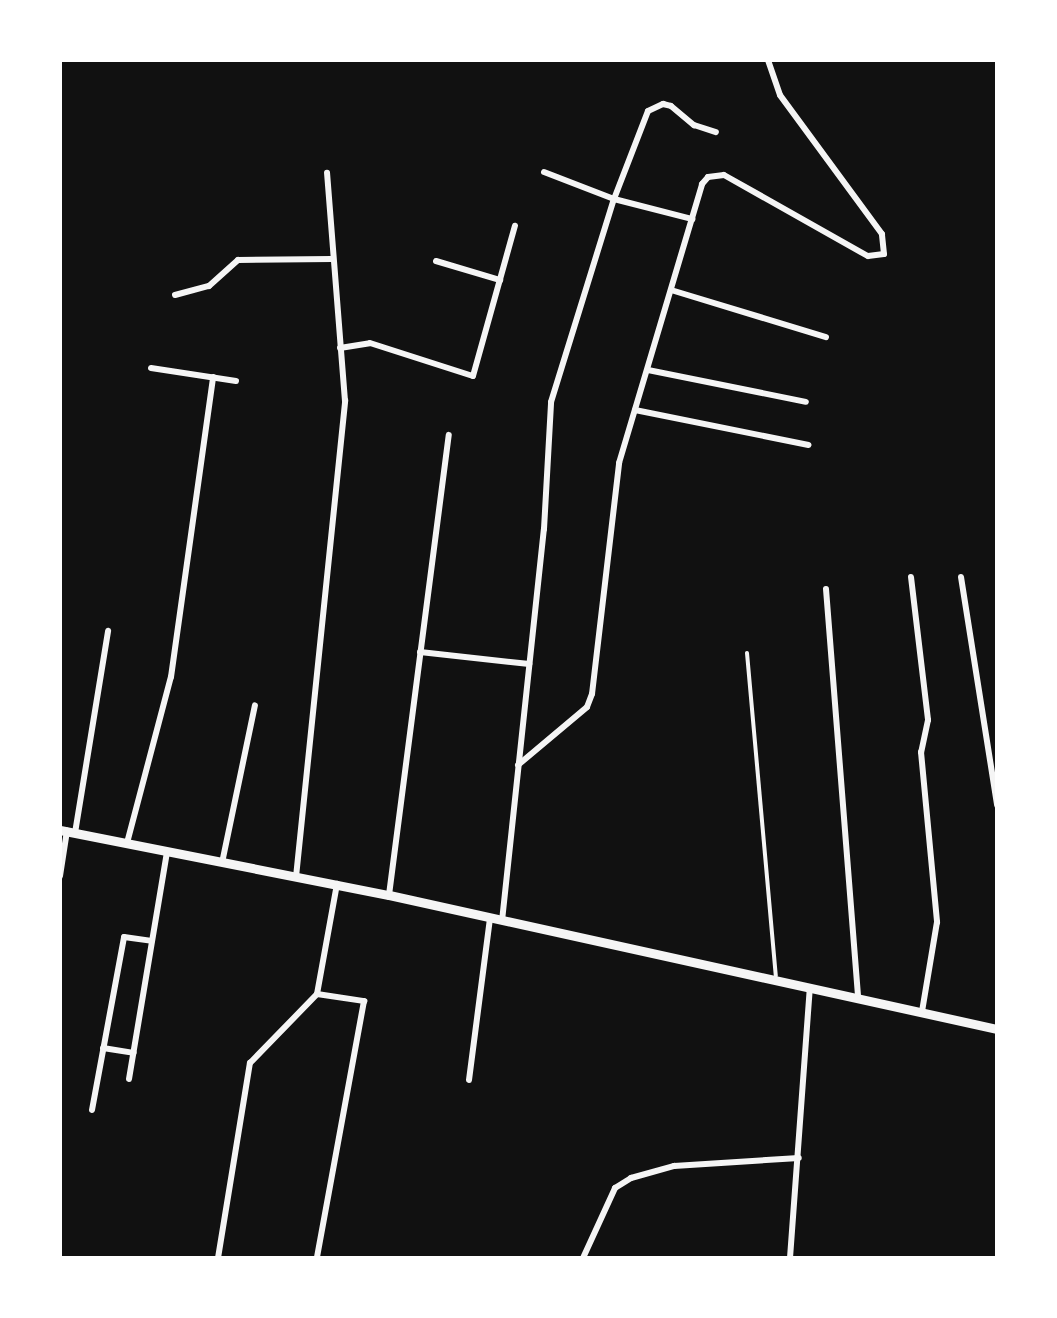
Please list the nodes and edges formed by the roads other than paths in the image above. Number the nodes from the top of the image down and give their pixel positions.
1 (768, 60) edge
2 (716, 132) dead end
3 (544, 172) dead end
4 (326, 173) dead end
5 (614, 199) junction
6 (692, 219) junction
7 (515, 226) dead end
8 (332, 260) junction
9 (436, 261) dead end
10 (500, 280) junction
11 (671, 290) junction
12 (175, 294) dead end
13 (826, 337) dead end
14 (340, 348) junction
15 (151, 368) dead end
16 (648, 370) junction
17 (213, 377) junction
18 (236, 381) dead end
19 (806, 402) dead end
20 (635, 410) junction
21 (449, 435) dead end
22 (808, 445) dead end
23 (961, 577) dead end
24 (911, 578) dead end
25 (826, 588) dead end
26 (108, 631) dead end
27 (420, 652) junction
28 (746, 654) dead end
29 (529, 664) junction
30 (255, 705) dead end
31 (518, 765) junction
32 (997, 805) edge
33 (67, 831) edge
34 (127, 844) junction
35 (167, 852) junction
36 (222, 863) junction
37 (60, 876) edge
38 (296, 877) junction
39 (336, 884) junction
40 (390, 895) junction
41 (490, 919) junction
42 (502, 922) junction
43 (152, 941) junction
44 (776, 981) junction
45 (810, 988) junction
46 (317, 994) junction
47 (858, 998) junction
48 (922, 1012) junction
49 (997, 1029) edge
50 (103, 1048) junction
51 (134, 1053) junction
52 (129, 1079) dead end
53 (469, 1080) dead end
54 (92, 1110) dead end
55 (799, 1158) junction
56 (218, 1258) edge
57 (317, 1258) edge
58 (583, 1258) edge
59 (790, 1258) edge

1 - 6 street
2 - 5 street
3 - 5 street
4 - 8 street
5 - 6 street
5 - 29 street
6 - 11 street
7 - 10 street
8 - 12 street
8 - 14 street
9 - 10 street
10 - 14 street
11 - 13 street
11 - 16 street
14 - 38 street
15 - 17 street
16 - 19 street
16 - 20 street
17 - 18 street
17 - 34 street
20 - 22 street
20 - 31 street
21 - 27 street
23 - 32 street
24 - 48 street
25 - 47 street
26 - 33 street
27 - 29 street
27 - 40 street
28 - 44 lane
29 - 31 street
30 - 36 street
31 - 42 street
33 - 34 street
33 - 37 street
34 - 35 street
35 - 36 street
35 - 43 street
36 - 38 street
38 - 39 street
39 - 40 street
39 - 46 street
40 - 41 street
41 - 42 street
41 - 53 street
42 - 44 street
43 - 50 street
43 - 51 street
44 - 45 street
45 - 47 street
45 - 55 street
46 - 56 street
46 - 57 street
47 - 48 street
48 - 49 street
50 - 51 street
50 - 54 street
51 - 52 street
55 - 58 street
55 - 59 street

